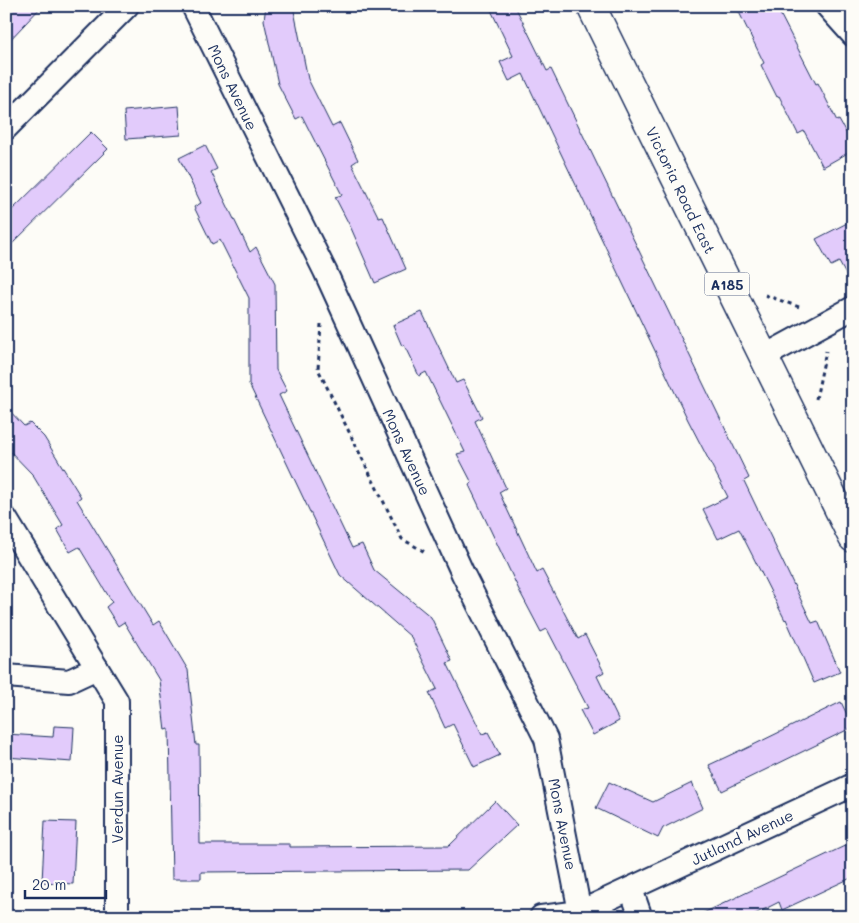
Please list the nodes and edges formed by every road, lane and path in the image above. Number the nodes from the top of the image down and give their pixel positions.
1 (127, 6) edge
2 (193, 6) edge
3 (826, 6) edge
4 (595, 14) edge
5 (853, 35) edge
6 (6, 128) edge
7 (853, 308) edge
8 (321, 320) dead end
9 (763, 357) junction
10 (9, 530) edge
11 (853, 538) edge
12 (463, 574) junction
13 (97, 668) junction
14 (6, 676) edge
15 (853, 786) edge
16 (631, 890) junction
17 (580, 912) junction
18 (117, 917) edge
19 (541, 917) edge
20 (638, 917) edge

1 - 6 street
2 - 12 street, Mons Avenue
3 - 5 street
4 - 9 main road, Victoria Road East / A185
7 - 9 street
8 - 12 path
9 - 11 main road, Victoria Road East / A185
10 - 13 street, Verdun Avenue
12 - 17 street, Mons Avenue
13 - 14 street
13 - 18 street, Verdun Avenue
15 - 16 street, Jutland Avenue
16 - 17 street, Jutland Avenue
16 - 20 street
17 - 19 street, Jutland Avenue

